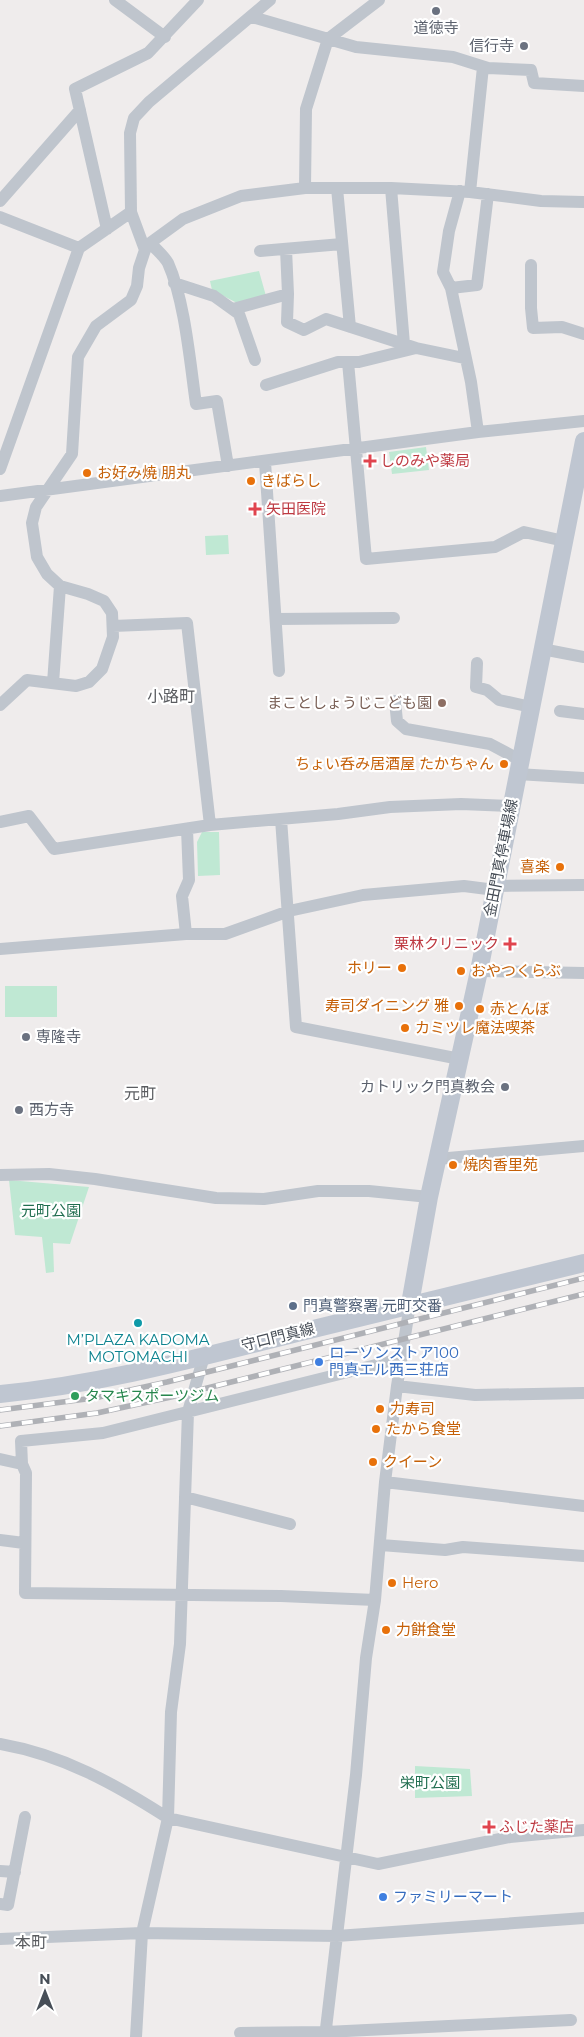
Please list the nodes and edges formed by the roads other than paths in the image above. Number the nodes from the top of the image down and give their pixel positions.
1 (115, 0) edge
2 (198, 0) edge
3 (270, 0) edge
4 (380, 0) edge
5 (252, 17) junction
6 (165, 37) junction
7 (328, 38) junction
8 (483, 67) junction
9 (584, 86) edge
10 (80, 110) junction
11 (305, 188) junction
12 (336, 188) junction
13 (391, 188) junction
14 (465, 191) junction
15 (488, 194) junction
16 (0, 201) edge
17 (584, 202) edge
18 (131, 212) junction
19 (0, 217) edge
20 (107, 229) junction
21 (342, 244) junction
22 (148, 246) junction
23 (79, 248) junction
24 (286, 249) junction
25 (260, 251) dead end
26 (531, 265) dead end
27 (174, 283) junction
28 (451, 288) junction
29 (288, 294) junction
30 (233, 309) junction
31 (350, 327) junction
32 (584, 334) edge
33 (410, 346) junction
34 (464, 358) junction
35 (255, 360) dead end
36 (348, 362) junction
37 (266, 385) dead end
38 (584, 421) edge
39 (478, 432) junction
40 (584, 442) edge
41 (355, 449) junction
42 (265, 462) junction
43 (228, 466) junction
44 (0, 469) edge
45 (49, 490) junction
46 (0, 496) edge
47 (564, 540) junction
48 (60, 586) junction
49 (394, 618) dead end
50 (276, 619) junction
51 (113, 626) junction
52 (542, 649) junction
53 (584, 657) edge
54 (477, 663) dead end
55 (279, 671) dead end
56 (53, 683) junction
57 (395, 701) dead end
58 (0, 705) edge
59 (531, 707) junction
60 (560, 711) dead end
61 (584, 714) edge
62 (519, 767) junction
63 (584, 778) edge
64 (512, 806) junction
65 (282, 820) junction
66 (0, 822) edge
67 (210, 825) junction
68 (186, 828) junction
69 (584, 885) edge
70 (495, 888) junction
71 (289, 911) junction
72 (186, 934) junction
73 (0, 949) edge
74 (479, 971) junction
75 (584, 972) edge
76 (460, 1059) junction
77 (584, 1146) edge
78 (437, 1159) junction
79 (0, 1175) edge
80 (429, 1197) junction
81 (584, 1262) edge
82 (410, 1304) junction
83 (204, 1356) junction
84 (400, 1359) junction
85 (397, 1386) junction
86 (584, 1393) edge
87 (0, 1394) edge
88 (188, 1412) junction
89 (0, 1459) edge
90 (22, 1464) junction
91 (385, 1482) junction
92 (185, 1497) junction
93 (584, 1506) edge
94 (290, 1524) dead end
95 (0, 1540) edge
96 (24, 1543) junction
97 (381, 1545) junction
98 (584, 1556) edge
99 (182, 1594) junction
100 (375, 1600) junction
101 (0, 1744) edge
102 (25, 1817) dead end
103 (168, 1818) junction
104 (584, 1830) edge
105 (346, 1858) junction
106 (0, 1871) edge
107 (15, 1872) junction
108 (0, 1904) edge
109 (584, 1918) edge
110 (142, 1933) junction
111 (336, 1936) junction
112 (0, 1939) edge
113 (571, 2020) dead end
114 (240, 2033) dead end
115 (325, 2035) edge
116 (136, 2037) edge

1 - 6 street
2 - 6 street
3 - 5 street
4 - 7 street
5 - 7 street
5 - 18 street
6 - 10 street
7 - 8 street
7 - 11 street
8 - 9 street
8 - 14 street
10 - 16 street
10 - 20 street
11 - 12 street
11 - 22 street
12 - 13 street
12 - 21 street
13 - 14 street
13 - 33 street
14 - 15 street
14 - 28 street
15 - 17 street
15 - 28 street
18 - 20 street
18 - 22 street
19 - 23 street
20 - 23 street
21 - 24 street
21 - 31 street
22 - 27 street
22 - 45 street
23 - 44 street
24 - 25 street
24 - 29 street
26 - 32 street
27 - 30 street
27 - 43 street
28 - 34 street
29 - 30 street
29 - 31 street
30 - 35 street
31 - 33 street
33 - 34 street
33 - 36 street
34 - 39 street
36 - 37 street
36 - 41 street
38 - 39 street
39 - 41 street
40 - 47 main road, 金田門真停車場線
41 - 42 street
41 - 47 street
42 - 43 street
42 - 50 street
43 - 45 street
45 - 46 street
45 - 48 street
47 - 52 main road, 金田門真停車場線
48 - 51 street
48 - 56 street
49 - 50 street
50 - 55 street
51 - 56 street
51 - 67 street
52 - 53 street
52 - 59 main road, 金田門真停車場線
54 - 59 street
56 - 58 street
57 - 62 street
59 - 62 main road, 金田門真停車場線
60 - 61 street
62 - 63 street
62 - 64 main road, 金田門真停車場線
64 - 65 street
64 - 70 main road, 金田門真停車場線
65 - 67 street
65 - 71 street
66 - 68 street
67 - 68 street
68 - 72 street
69 - 70 street
70 - 71 street
70 - 74 main road, 金田門真停車場線
71 - 72 street
71 - 76 street
72 - 73 street
74 - 75 street
74 - 76 main road, 金田門真停車場線
76 - 78 main road, 金田門真停車場線
77 - 78 street
78 - 80 main road, 金田門真停車場線
79 - 80 street
80 - 82 main road, 金田門真停車場線
81 - 82 main road, 守口門真線
82 - 83 main road, 守口門真線
82 - 84 street
83 - 87 main road, 守口門真線
83 - 88 street
84 - 85 street
84 - 88 street
85 - 86 street
85 - 91 street
88 - 90 street
88 - 92 street
89 - 90 street
90 - 96 street
91 - 93 street
91 - 97 street
92 - 94 street
92 - 99 street
95 - 96 street
96 - 99 street
97 - 98 street
97 - 100 street
99 - 100 street
99 - 103 street
100 - 105 street
101 - 103 street
102 - 107 street
103 - 105 street
103 - 110 street
104 - 105 street
105 - 111 street
106 - 107 street
107 - 108 street
109 - 111 street
110 - 111 street
110 - 112 street
110 - 116 street
111 - 115 street
113 - 115 street
114 - 115 street

